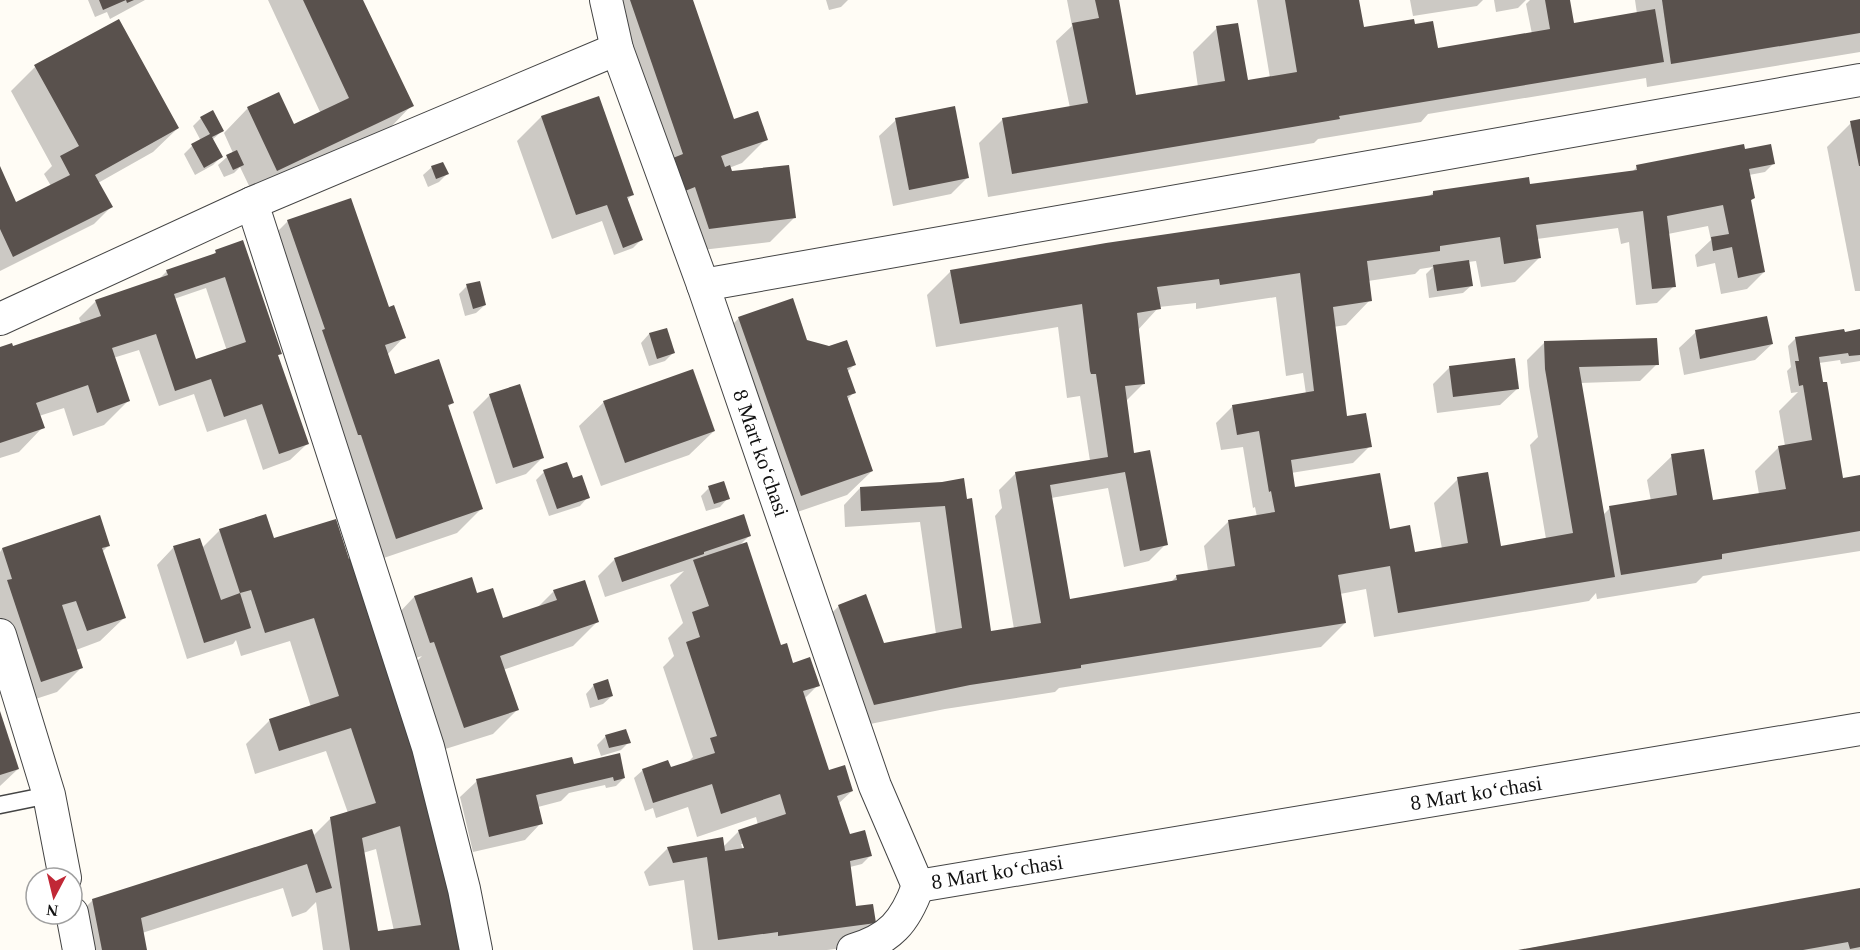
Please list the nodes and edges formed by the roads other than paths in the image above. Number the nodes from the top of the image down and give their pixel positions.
1 (606, 0) edge
2 (617, 48) junction
3 (1860, 80) edge
4 (252, 203) junction
5 (703, 285) junction
6 (0, 319) edge
7 (0, 635) edge
8 (1860, 729) edge
9 (49, 795) junction
10 (0, 805) edge
11 (63, 866) edge
12 (918, 885) junction
13 (74, 926) edge
14 (79, 950) edge
15 (476, 950) edge
16 (852, 950) edge

1 - 2 street, 8 Mart koʻchasi
2 - 4 street
2 - 5 street, 8 Mart koʻchasi
3 - 5 street
4 - 6 street
4 - 15 street
5 - 12 street, 8 Mart koʻchasi
7 - 9 street
8 - 12 street, 8 Mart koʻchasi
9 - 10 lane
9 - 11 street
12 - 16 street
13 - 14 street

